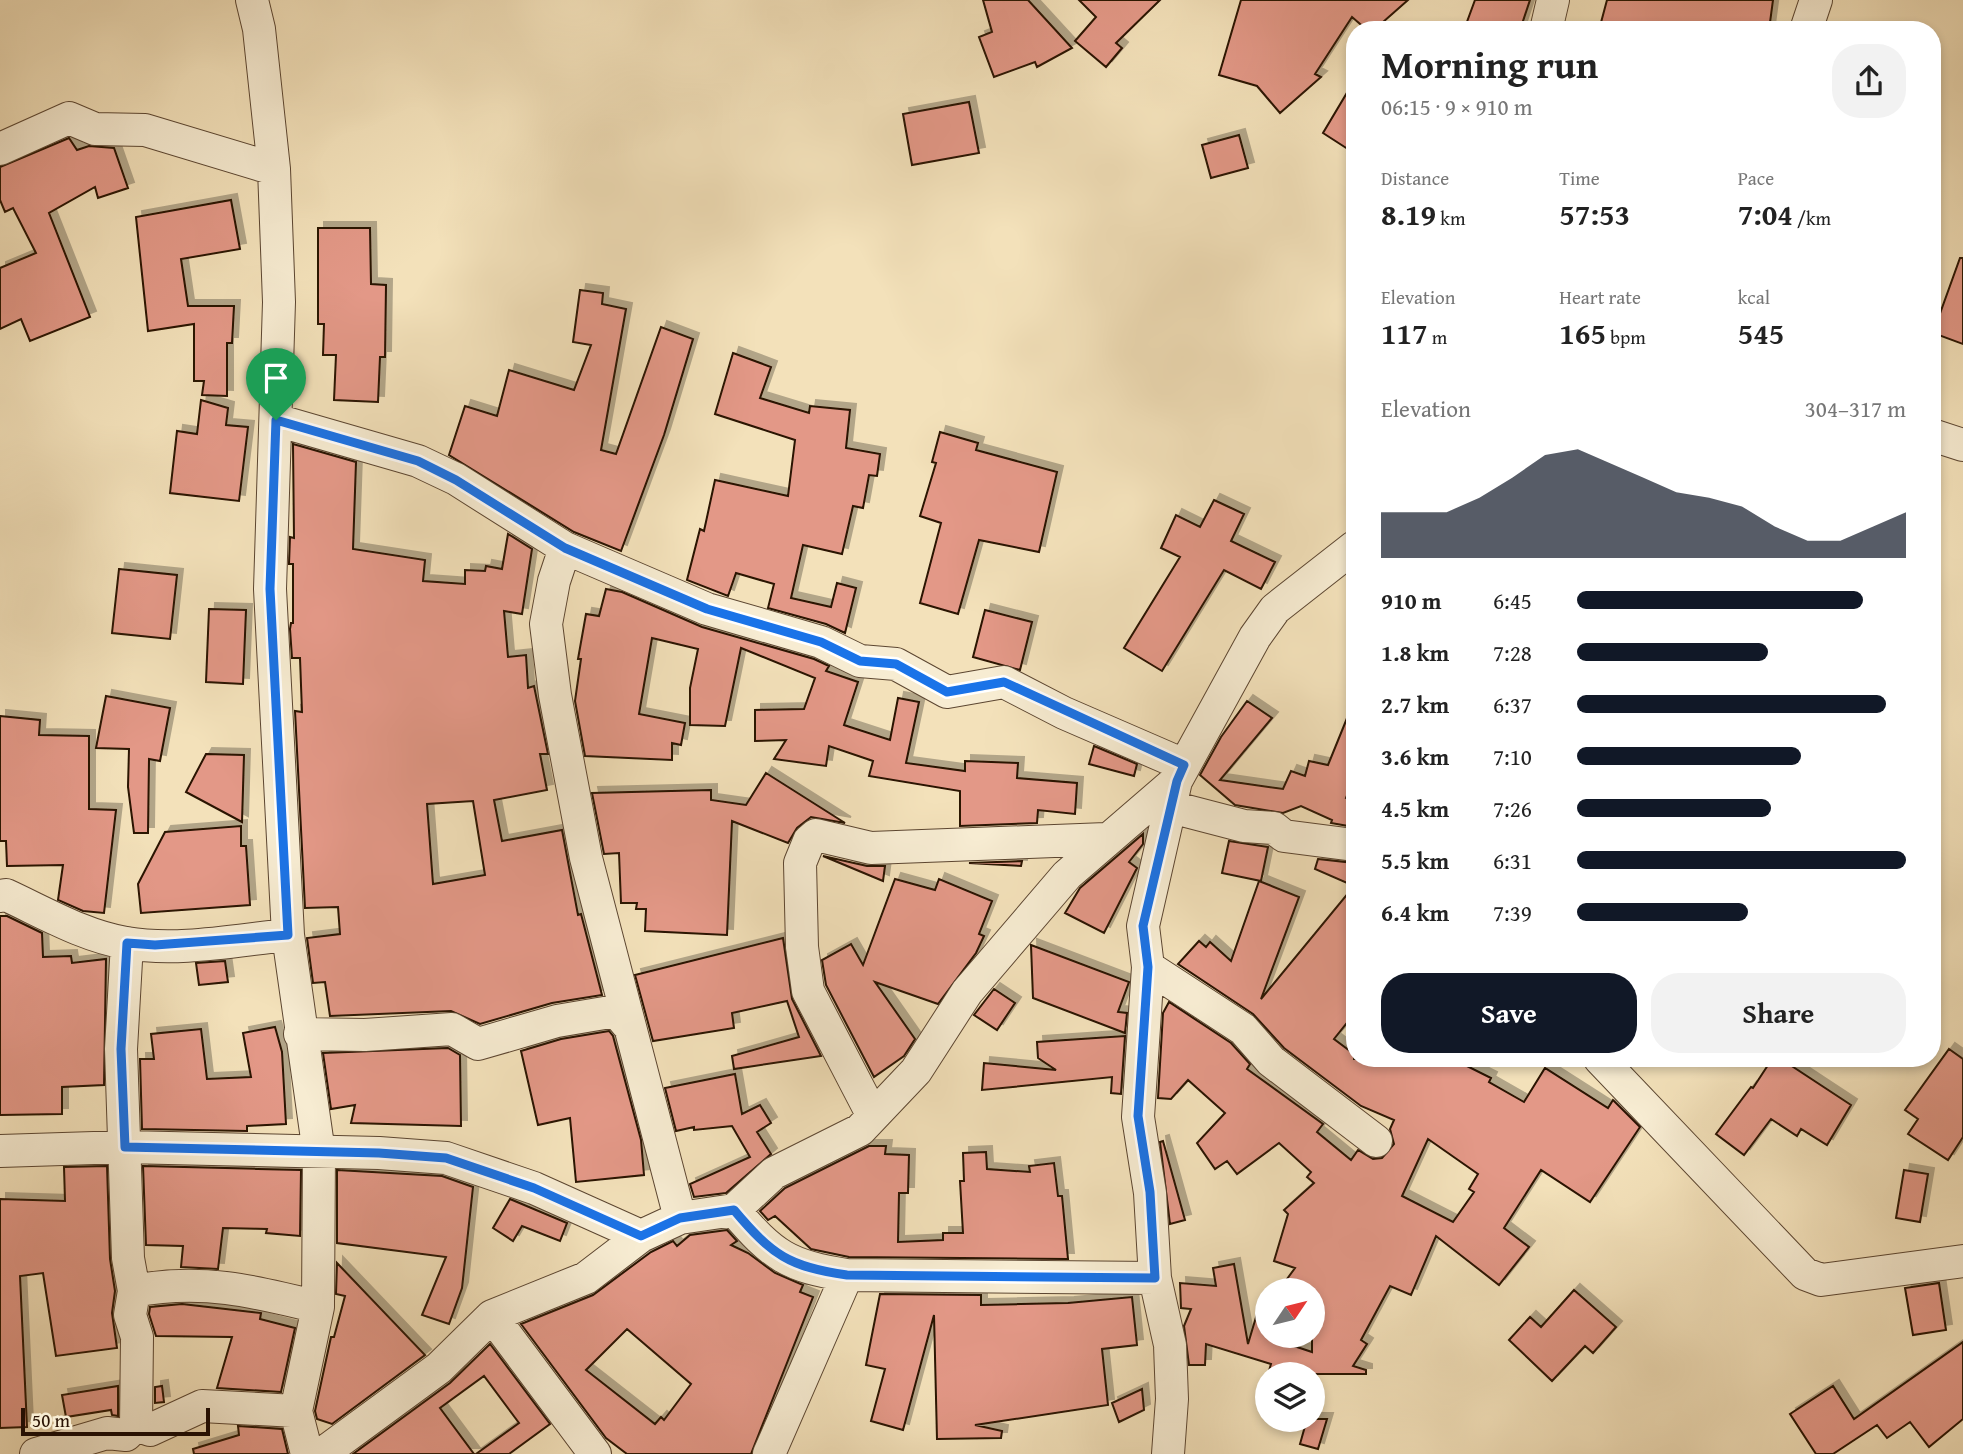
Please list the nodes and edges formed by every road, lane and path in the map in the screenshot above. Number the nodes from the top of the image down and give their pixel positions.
1 (251, 0) edge
2 (1553, 0) edge
3 (1816, 0) edge
4 (1548, 21) edge
5 (1809, 21) edge
6 (0, 149) edge
7 (274, 169) junction
8 (276, 420) junction
9 (1941, 438) edge
10 (1963, 445) edge
11 (565, 548) junction
12 (1346, 553) edge
13 (1177, 785) junction
14 (1106, 839) junction
15 (1346, 844) edge
16 (0, 896) edge
17 (288, 935) junction
18 (127, 943) junction
19 (1148, 967) junction
20 (627, 1024) junction
21 (300, 1034) junction
22 (1608, 1067) edge
23 (873, 1116) junction
24 (1376, 1141) dead end
25 (125, 1147) junction
26 (0, 1151) edge
27 (319, 1153) junction
28 (734, 1210) junction
29 (680, 1218) junction
30 (641, 1236) junction
31 (1963, 1261) edge
32 (847, 1275) junction
33 (1155, 1278) junction
34 (134, 1291) junction
35 (318, 1307) junction
36 (492, 1316) junction
37 (296, 1411) junction
38 (136, 1425) junction
39 (36, 1454) edge
40 (307, 1454) edge
41 (321, 1454) edge
42 (595, 1454) edge
43 (769, 1454) edge
44 (1168, 1454) edge

1 - 7 street
2 - 4 street
3 - 5 street
6 - 7 street
7 - 8 street
8 - 11 street
8 - 17 street
9 - 10 street
11 - 13 street
11 - 20 street
12 - 13 street
13 - 14 street
13 - 15 street
13 - 19 street
14 - 23 street
14 - 23 street
16 - 18 street
17 - 18 street
17 - 21 street
18 - 25 street
19 - 24 street
19 - 33 street
20 - 21 street
20 - 29 street
21 - 27 street
22 - 31 street
23 - 28 street
25 - 26 street
25 - 27 street
25 - 34 street
27 - 30 street
27 - 35 street
28 - 29 street
28 - 32 street
29 - 30 street
30 - 36 street
32 - 33 street
32 - 43 street
33 - 44 street
34 - 35 street
34 - 38 street
35 - 37 street
36 - 41 street
36 - 42 street
37 - 38 street
37 - 40 street
38 - 39 street

